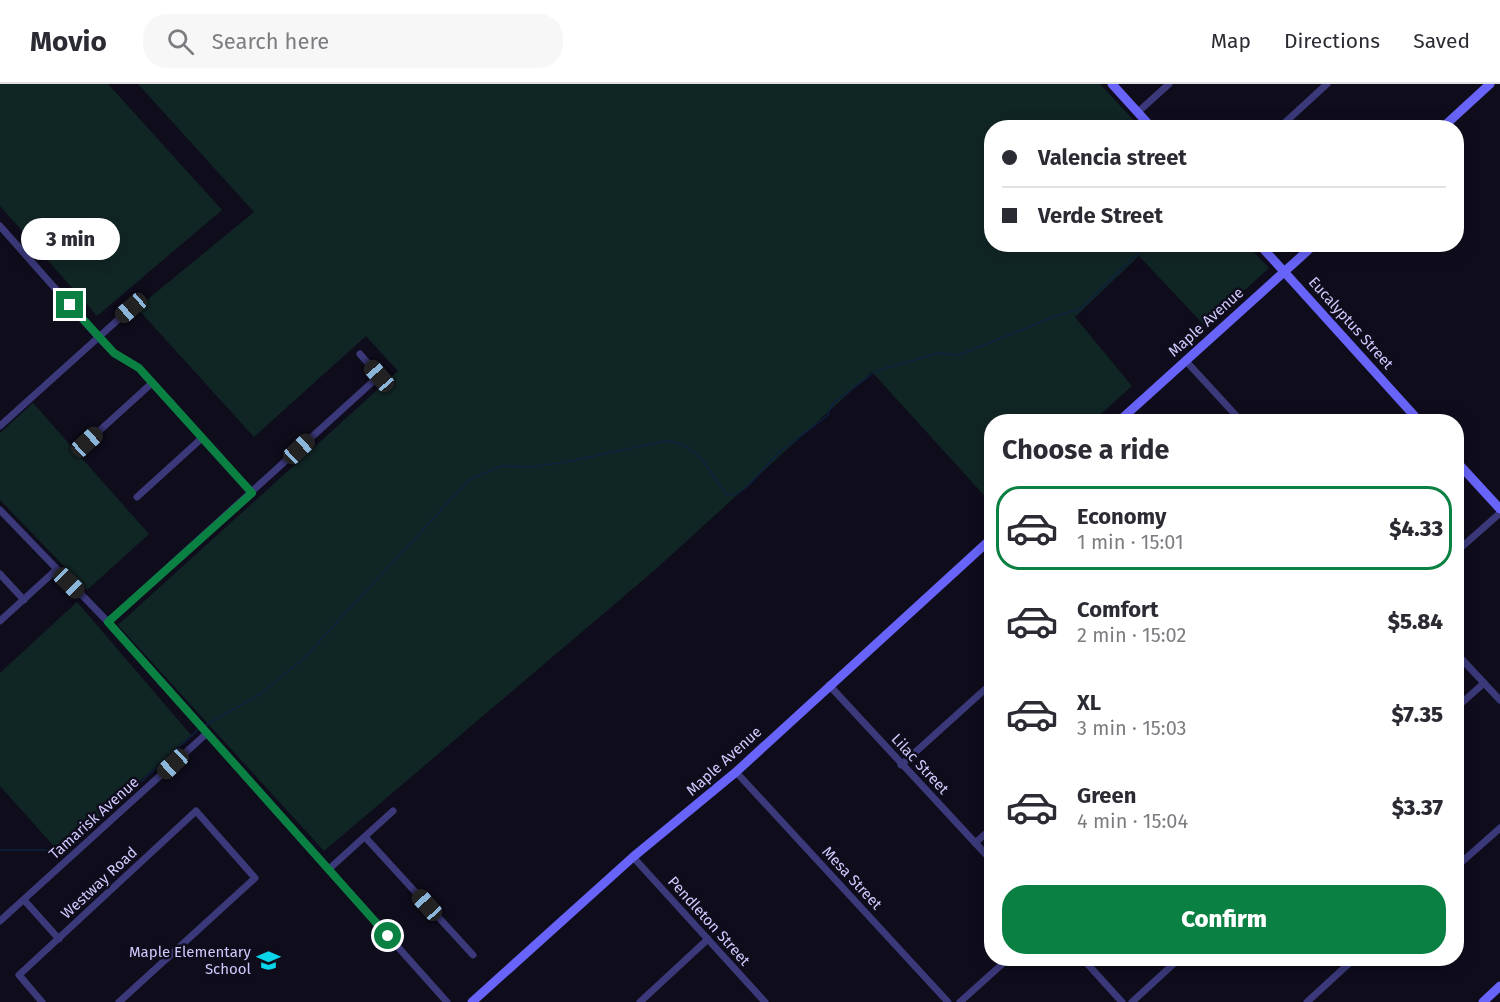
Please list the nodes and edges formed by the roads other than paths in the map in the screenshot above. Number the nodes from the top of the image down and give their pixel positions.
1 (1112, 84) edge
2 (1169, 84) edge
3 (1327, 84) edge
4 (1490, 84) edge
5 (1138, 112) junction
6 (1145, 120) edge
7 (1288, 120) edge
8 (1451, 120) edge
9 (0, 226) edge
10 (1266, 252) edge
11 (1306, 252) edge
12 (1284, 273) junction
13 (131, 308) dead end
14 (98, 337) junction
15 (360, 354) dead end
16 (1185, 360) junction
17 (152, 383) junction
18 (1127, 414) edge
19 (1235, 414) edge
20 (1413, 414) edge
21 (0, 426) edge
22 (202, 438) junction
23 (87, 442) dead end
24 (1464, 470) edge
25 (252, 493) junction
26 (137, 497) dead end
27 (0, 510) edge
28 (1500, 511) edge
29 (984, 545) edge
30 (1464, 545) edge
31 (56, 570) junction
32 (0, 574) edge
33 (24, 600) junction
34 (0, 621) edge
35 (108, 622) junction
36 (1464, 662) edge
37 (1484, 683) junction
38 (829, 686) junction
39 (984, 690) edge
40 (1500, 700) edge
41 (1464, 701) edge
42 (206, 734) junction
43 (902, 765) junction
44 (736, 771) junction
45 (393, 811) dead end
46 (1500, 828) edge
47 (984, 835) edge
48 (365, 837) junction
49 (975, 843) junction
50 (984, 853) edge
51 (633, 857) junction
52 (1464, 860) edge
53 (329, 869) junction
54 (24, 900) junction
55 (0, 921) edge
56 (59, 939) junction
57 (708, 939) junction
58 (473, 955) dead end
59 (1000, 966) edge
60 (1089, 966) edge
61 (1171, 966) edge
62 (1346, 966) edge
63 (1500, 986) edge
64 (42, 1002) edge
65 (119, 1002) edge
66 (447, 1002) edge
67 (472, 1002) edge
68 (640, 1002) edge
69 (765, 1002) edge
70 (948, 1002) edge
71 (960, 1002) edge
72 (1122, 1002) edge
73 (1132, 1002) edge
74 (1307, 1002) edge
75 (1483, 1002) edge

1 - 5 street
2 - 5 street
3 - 7 street
4 - 8 street
5 - 6 street
9 - 14 street
10 - 12 street, Eucalyptus Street
11 - 12 street, Maple Avenue
12 - 16 street, Maple Avenue
12 - 20 street, Eucalyptus Street
13 - 14 street
14 - 17 street
14 - 21 street
15 - 25 street
16 - 18 street, Maple Avenue
16 - 19 street
17 - 22 street
17 - 23 street
22 - 25 street
22 - 26 street
24 - 28 street
25 - 35 street
27 - 31 street
28 - 30 street
29 - 38 street, Maple Avenue
31 - 33 street
31 - 35 street
32 - 33 street
33 - 34 street
35 - 42 street
36 - 37 street
37 - 40 street
37 - 41 street
38 - 43 street, Lilac Street
38 - 44 street, Maple Avenue
39 - 43 street
42 - 53 street
42 - 54 street, Tamarisk Avenue
43 - 49 street, Lilac Street
44 - 51 street, Maple Avenue
44 - 70 street, Mesa Street
45 - 48 street
46 - 52 street
47 - 49 street
48 - 53 street
48 - 58 street
49 - 50 street, Lilac Street
51 - 57 street, Pendleton Street
51 - 67 street, Maple Avenue
53 - 66 street
54 - 55 street, Tamarisk Avenue
54 - 56 street
56 - 64 street, Westway Road
56 - 65 street, Westway Road
57 - 68 street
57 - 69 street, Pendleton Street
59 - 71 street
60 - 72 street
61 - 73 street
62 - 74 street
63 - 75 street

